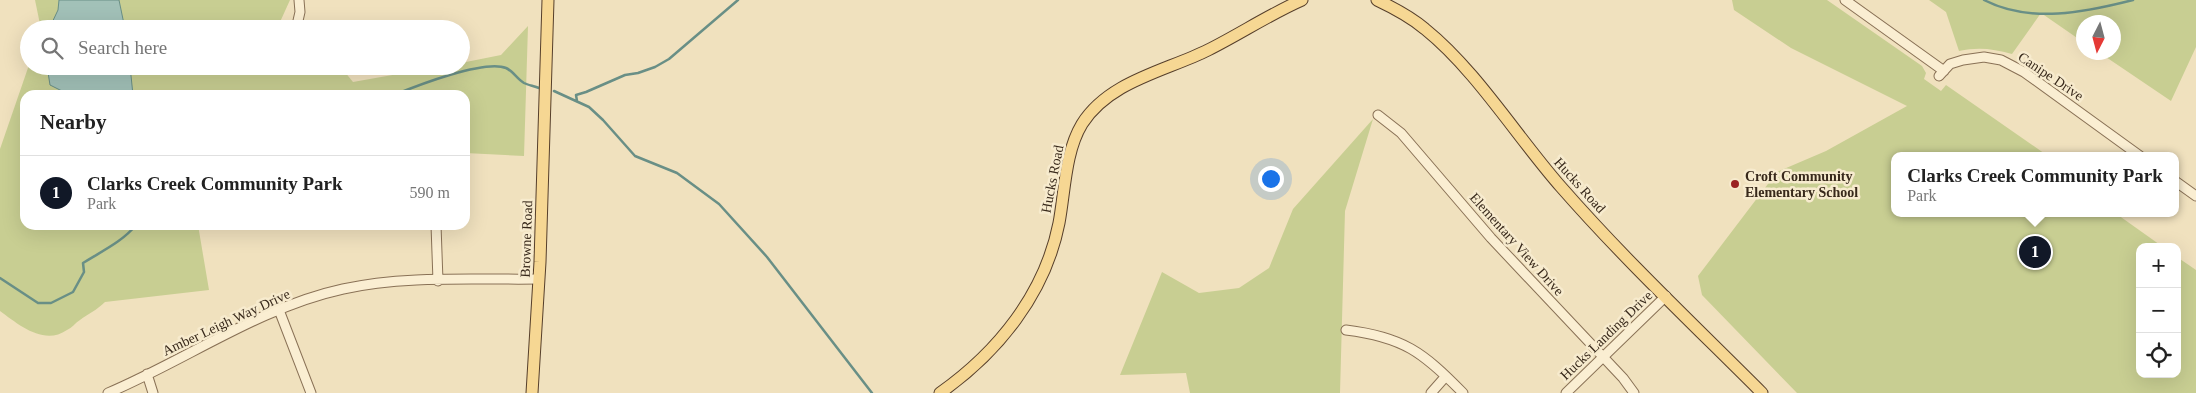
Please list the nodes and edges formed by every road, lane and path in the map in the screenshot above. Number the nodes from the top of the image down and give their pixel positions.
1 (299, 0) edge
2 (548, 0) edge
3 (1302, 0) edge
4 (1377, 0) edge
5 (1845, 0) edge
6 (298, 20) edge
7 (1378, 115) dead end
8 (2134, 152) edge
9 (2179, 184) edge
10 (2196, 196) edge
11 (436, 230) edge
12 (539, 279) junction
13 (438, 281) junction
14 (1666, 296) junction
15 (279, 310) junction
16 (1346, 330) dead end
17 (1604, 358) junction
18 (147, 374) junction
19 (1446, 376) junction
20 (108, 393) edge
21 (153, 393) edge
22 (311, 393) edge
23 (532, 393) edge
24 (940, 393) edge
25 (1431, 393) edge
26 (1463, 393) edge
27 (1566, 393) edge
28 (1634, 393) edge
29 (1762, 393) edge

1 - 6 street
2 - 12 main road, Browne Road
3 - 24 main road, Hucks Road
4 - 14 main road, Hucks Road
5 - 8 street, Canipe Drive
7 - 17 street, Elementary View Drive
9 - 10 street
11 - 13 street
12 - 13 street, Amber Leigh Way Drive
12 - 23 main road, Browne Road
13 - 15 street, Amber Leigh Way Drive
14 - 17 street, Hucks Landing Drive
14 - 29 main road, Hucks Road
15 - 18 street, Amber Leigh Way Drive
15 - 22 street
16 - 19 street
17 - 27 street, Hucks Landing Drive
17 - 28 street, Elementary View Drive
18 - 20 street, Amber Leigh Way Drive
18 - 21 street
19 - 25 street
19 - 26 street

